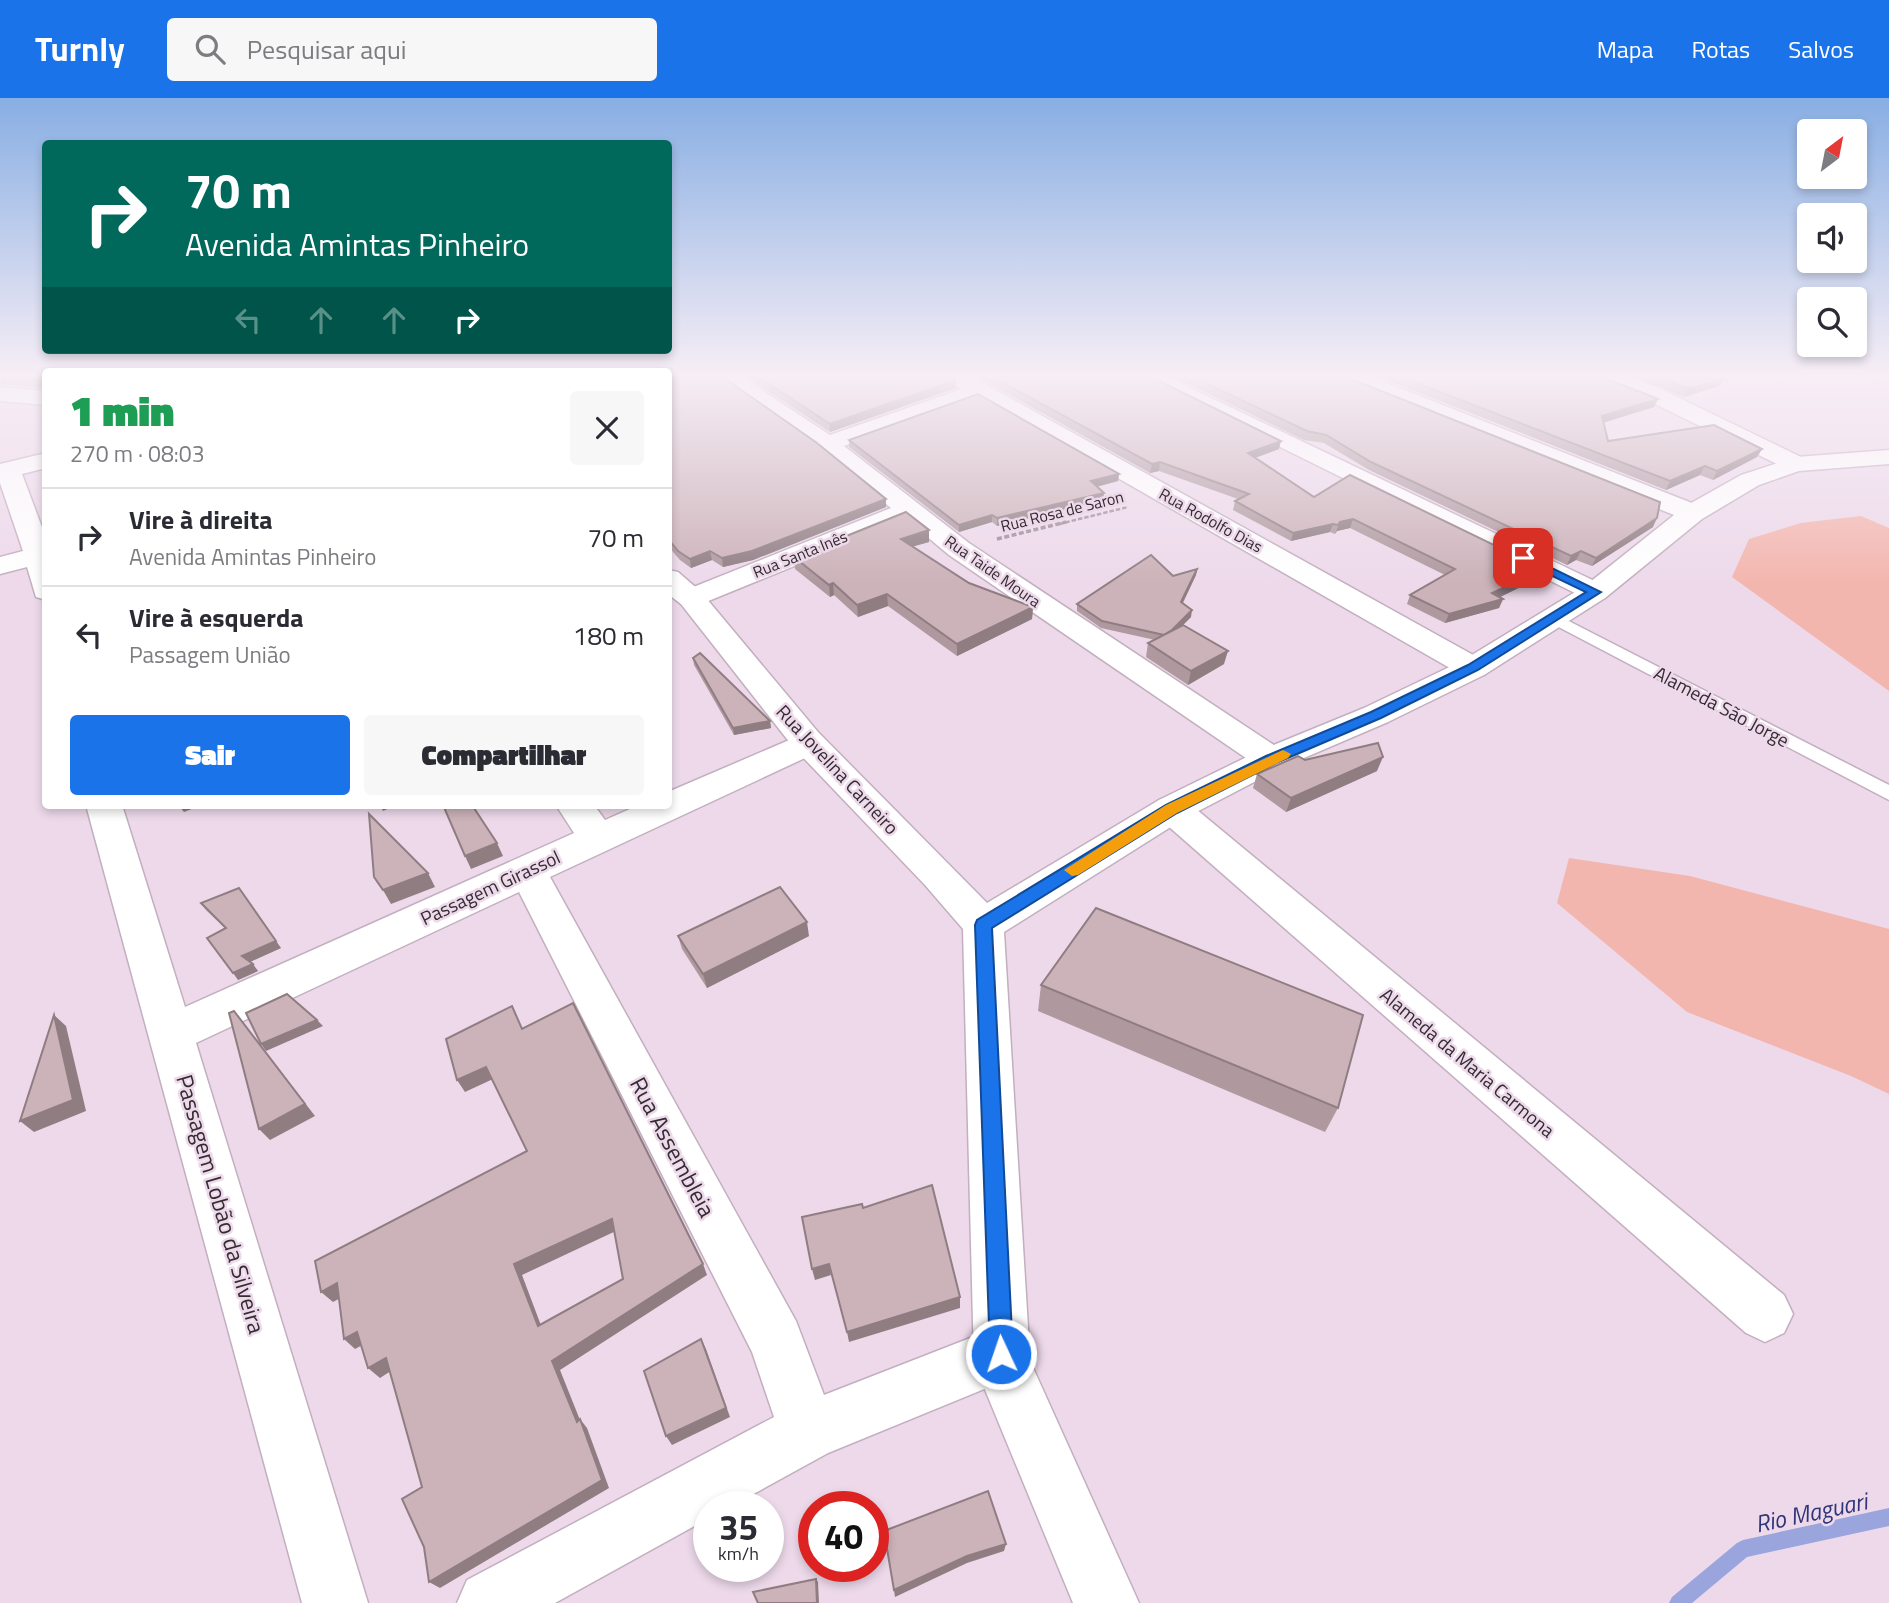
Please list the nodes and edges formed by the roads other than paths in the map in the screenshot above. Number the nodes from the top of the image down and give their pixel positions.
1 (1075, 443) edge
2 (1287, 443) edge
3 (1518, 443) edge
4 (1754, 443) edge
5 (827, 444) edge
6 (1889, 457) edge
7 (42, 461) edge
8 (1796, 464) junction
9 (4, 471) edge
10 (909, 510) junction
11 (1693, 513) junction
12 (39, 545) edge
13 (42, 565) edge
14 (0, 566) edge
15 (680, 588) edge
16 (1595, 592) junction
17 (1555, 619) junction
18 (1473, 667) junction
19 (808, 743) junction
20 (1271, 760) junction
21 (1889, 793) edge
22 (672, 804) edge
23 (105, 809) edge
24 (578, 809) edge
25 (660, 809) edge
26 (1172, 809) junction
27 (597, 837) junction
28 (527, 870) junction
29 (984, 925) junction
30 (172, 1033) junction
31 (1765, 1314) dead end
32 (1001, 1354) junction
33 (808, 1431) junction
34 (335, 1603) edge
35 (490, 1603) edge
36 (1106, 1603) edge

1 - 18 street, Rua Rodolfo Dias
2 - 16 street
3 - 11 street
4 - 8 street
5 - 10 street, Rua Taide Moura
6 - 8 street
7 - 9 street
8 - 11 street
9 - 12 street
10 - 15 street, Rua Santa Inês
10 - 20 street, Rua Taide Moura
11 - 16 street
12 - 13 street
12 - 14 street
15 - 19 street, Rua Jovelina Carneiro
16 - 17 street
17 - 18 street
17 - 21 lane, Alameda São Jorge
18 - 20 street
19 - 22 street, Passagem Girassol
19 - 29 street, Rua Jovelina Carneiro
20 - 26 street
23 - 30 street, Passagem Lobão da Silveira
24 - 27 street
25 - 27 street, Passagem Girassol
26 - 29 street
26 - 31 street, Alameda da Maria Carmona
27 - 28 street, Passagem Girassol
28 - 30 street, Passagem Girassol
28 - 33 street, Rua Assembleia
29 - 32 street
30 - 34 street, Passagem Lobão da Silveira
32 - 33 street
32 - 36 street
33 - 35 street

